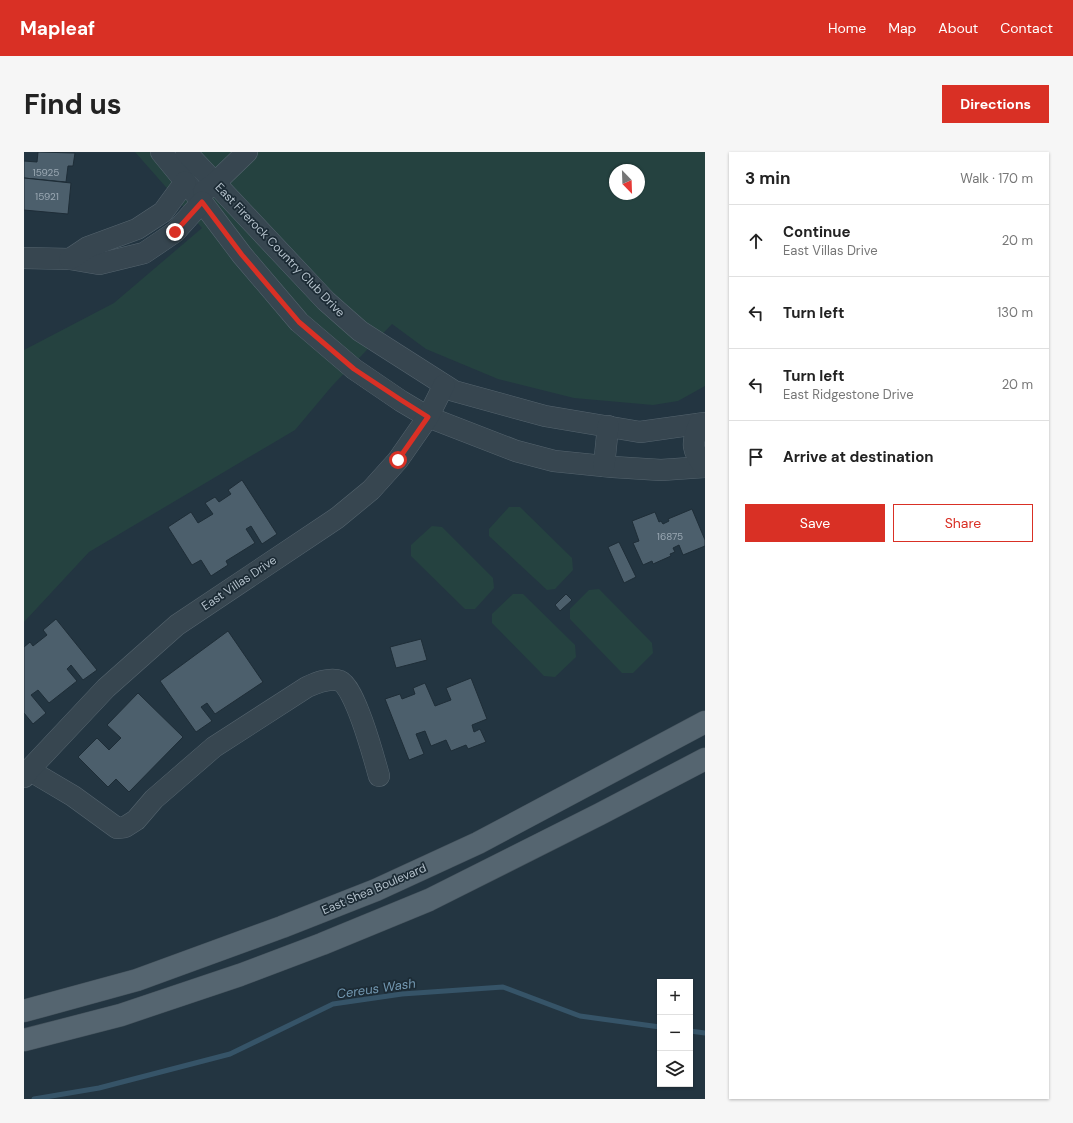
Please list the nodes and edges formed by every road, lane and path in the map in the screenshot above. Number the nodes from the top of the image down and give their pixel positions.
1 (161, 152) edge
2 (186, 152) edge
3 (247, 152) edge
4 (215, 183) junction
5 (195, 193) junction
6 (24, 258) edge
7 (444, 385) junction
8 (428, 417) junction
9 (694, 423) edge
10 (608, 426) junction
11 (604, 466) junction
12 (702, 469) edge
13 (705, 722) edge
14 (705, 759) edge
15 (26, 773) edge
16 (379, 776) dead end
17 (24, 1011) edge
18 (24, 1040) edge

1 - 5 street, East Firerock Country Club Drive
2 - 4 street, East Firerock Country Club Drive
3 - 4 street
4 - 5 street
4 - 7 street, East Firerock Country Club Drive
5 - 6 street
5 - 8 street, East Firerock Country Club Drive
7 - 8 street, East Villas Drive
7 - 10 street, East Firerock Country Club Drive
8 - 11 street, East Firerock Country Club Drive
8 - 15 street, East Villas Drive
9 - 10 street, East Firerock Country Club Drive
9 - 12 street
10 - 11 street
11 - 12 street, East Firerock Country Club Drive
13 - 17 main road, East Shea Boulevard
14 - 18 main road
15 - 16 street

